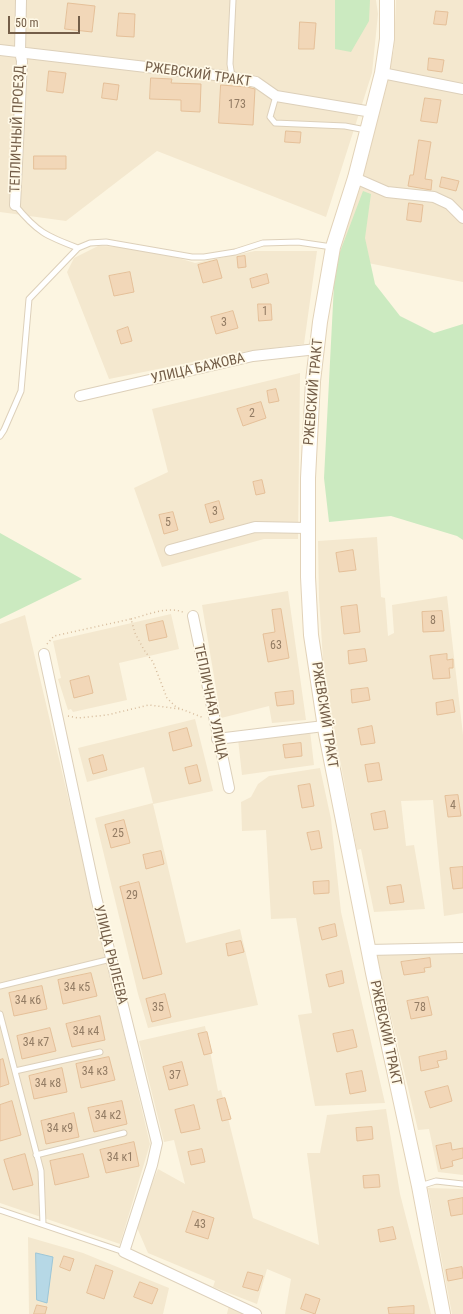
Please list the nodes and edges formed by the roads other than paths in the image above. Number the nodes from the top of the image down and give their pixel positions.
1 (21, 0) edge
2 (233, 0) edge
3 (387, 0) edge
4 (0, 50) edge
5 (20, 52) junction
6 (382, 73) junction
7 (232, 77) junction
8 (463, 89) edge
9 (276, 96) junction
10 (372, 112) junction
11 (367, 130) junction
12 (355, 178) junction
13 (15, 205) joint
14 (463, 218) edge
15 (333, 247) junction
16 (78, 248) junction
17 (317, 349) junction
18 (80, 396) dead end
19 (0, 436) edge
20 (308, 528) junction
21 (170, 550) dead end
22 (192, 616) road end
23 (44, 654) road end
24 (324, 726) junction
25 (217, 739) junction
26 (228, 788) dead end
27 (463, 948) edge
28 (368, 950) junction
29 (111, 959) junction
30 (0, 986) edge
31 (0, 1014) edge
32 (100, 1052) dead end
33 (15, 1071) junction
34 (124, 1133) dead end
35 (36, 1155) junction
36 (463, 1184) edge
37 (419, 1186) junction
38 (0, 1210) edge
39 (44, 1224) junction
40 (124, 1252) junction
41 (256, 1314) edge
42 (443, 1314) edge

1 - 5 street, ТЕПЛИЧНЫЙ ПРОЕЗД
2 - 7 lane
3 - 6 main road, РЖЕВСКИЙ ТРАКТ
4 - 5 street, ТЕПЛИЧНЫЙ ПРОЕЗД
5 - 7 street, РЖЕВСКИЙ ТРАКТ
5 - 13 street, ТЕПЛИЧНЫЙ ПРОЕЗД
6 - 8 street
6 - 10 main road, РЖЕВСКИЙ ТРАКТ
7 - 9 street, РЖЕВСКИЙ ТРАКТ
9 - 10 street, РЖЕВСКИЙ ТРАКТ
9 - 11 lane
10 - 11 main road, РЖЕВСКИЙ ТРАКТ
11 - 12 main road, РЖЕВСКИЙ ТРАКТ
12 - 14 street
12 - 15 main road, РЖЕВСКИЙ ТРАКТ
13 - 16 lane
15 - 16 lane
15 - 17 main road, РЖЕВСКИЙ ТРАКТ
16 - 19 lane
17 - 18 street, УЛИЦА БАЖОВА
17 - 20 main road, РЖЕВСКИЙ ТРАКТ
20 - 21 street
20 - 24 main road, РЖЕВСКИЙ ТРАКТ
22 - 25 street, ТЕПЛИЧНАЯ УЛИЦА
23 - 29 street, УЛИЦА РЫЛЕЕВА
24 - 25 street
24 - 28 main road, РЖЕВСКИЙ ТРАКТ
25 - 26 street, ТЕПЛИЧНАЯ УЛИЦА
27 - 28 street
28 - 37 main road, РЖЕВСКИЙ ТРАКТ
29 - 30 lane
29 - 40 street, УЛИЦА РЫЛЕЕВА
31 - 33 lane
32 - 33 lane
33 - 35 lane
34 - 35 lane
35 - 39 lane
36 - 37 lane
37 - 42 main road, РЖЕВСКИЙ ТРАКТ
38 - 39 lane
39 - 40 lane
40 - 41 street

